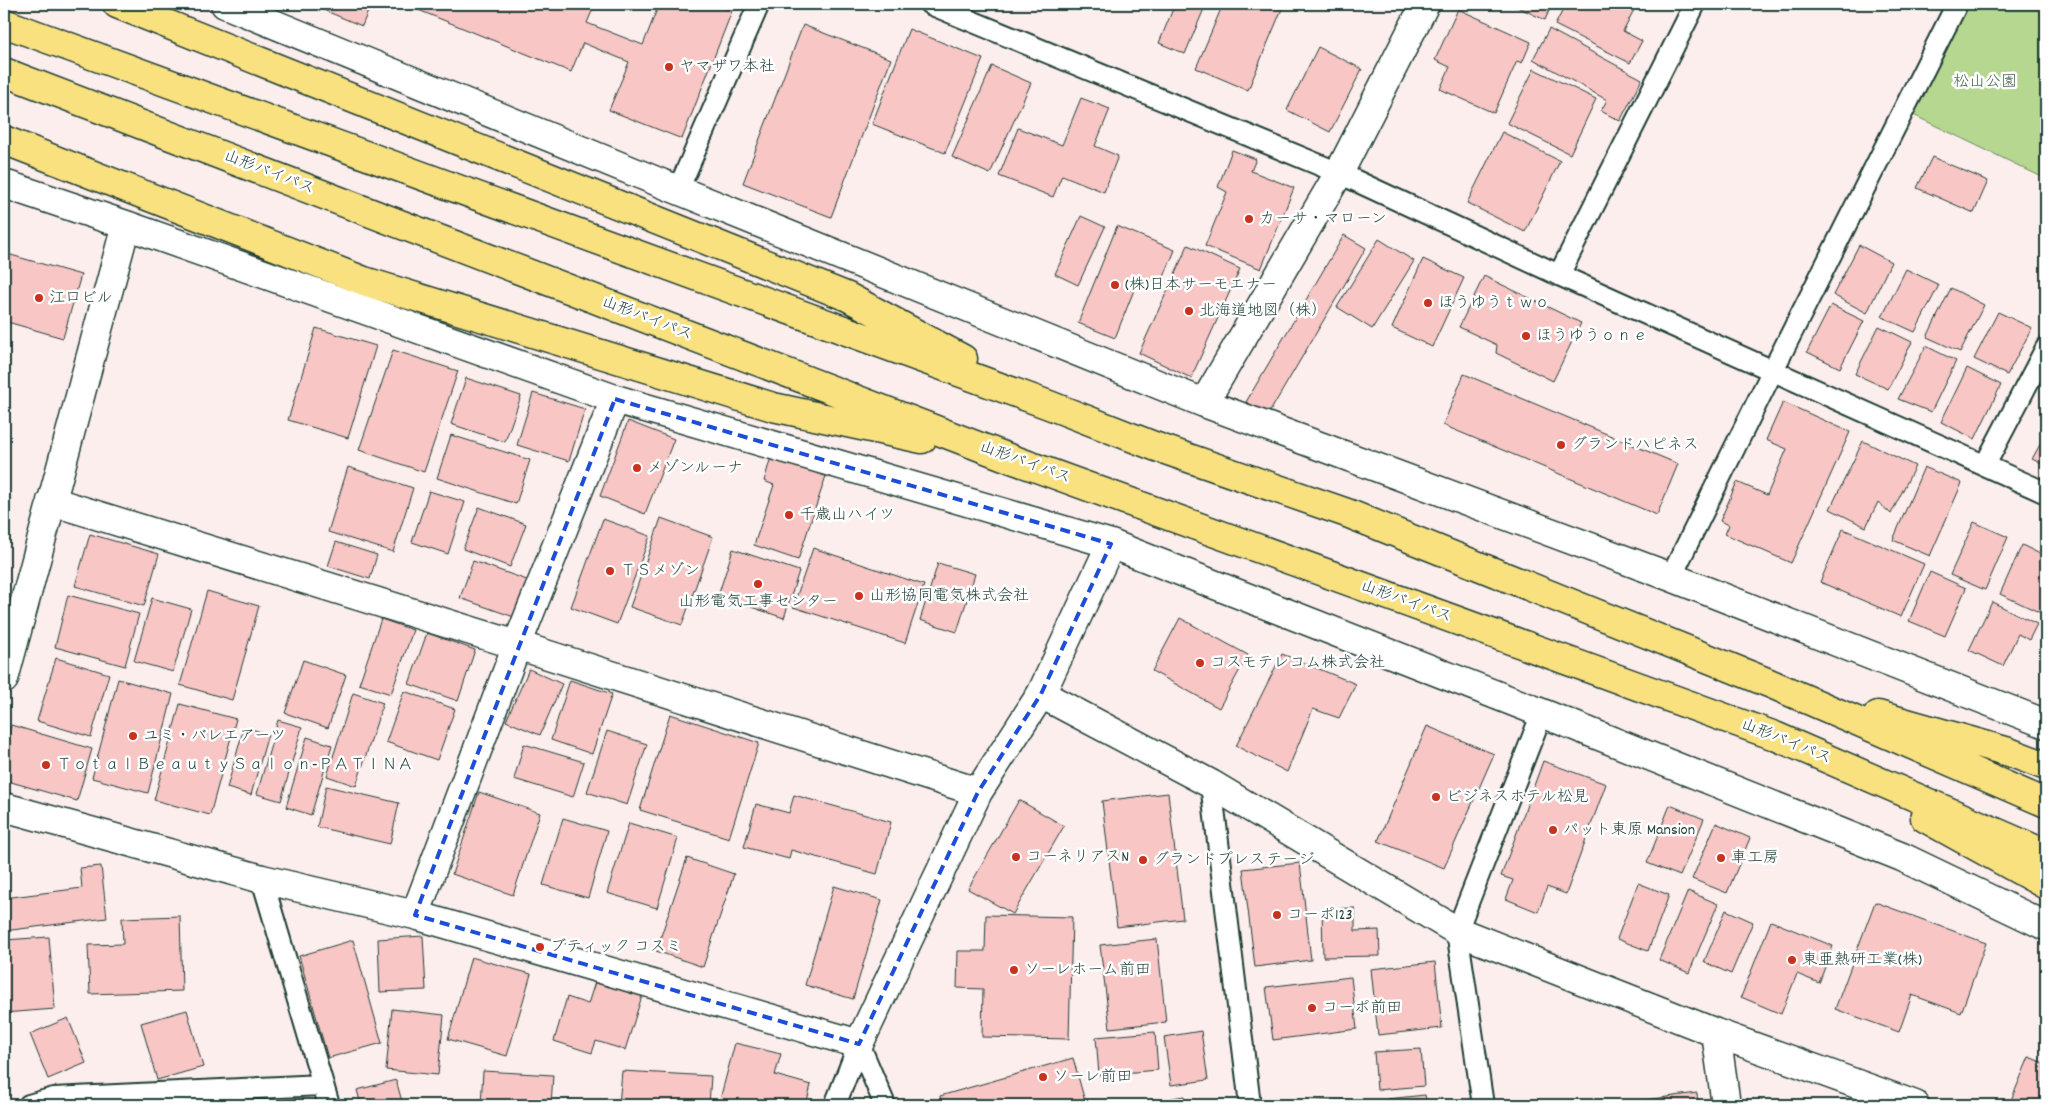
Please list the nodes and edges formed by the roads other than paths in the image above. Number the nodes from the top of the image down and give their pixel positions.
1 (117, 4) edge
2 (225, 4) edge
3 (759, 4) edge
4 (930, 4) edge
5 (1425, 4) edge
6 (1695, 4) edge
7 (1957, 4) edge
8 (4, 23) edge
9 (4, 72) edge
10 (4, 140) edge
11 (1339, 173) junction
12 (4, 184) edge
13 (678, 190) junction
14 (126, 225) junction
15 (1559, 275) junction
16 (2046, 348) edge
17 (1772, 372) junction
18 (615, 399) junction
19 (1204, 403) junction
20 (1049, 405) junction
21 (1009, 458) junction
22 (1985, 466) junction
23 (2046, 493) edge
24 (51, 501) junction
25 (1112, 544) junction
26 (1671, 577) junction
27 (517, 645) junction
28 (4, 679) edge
29 (1769, 683) junction
30 (1041, 694) junction
31 (1542, 713) junction
32 (2046, 724) edge
33 (1775, 736) junction
34 (2046, 766) edge
35 (1211, 784) junction
36 (978, 792) junction
37 (2046, 803) edge
38 (4, 807) edge
39 (2046, 854) edge
40 (262, 879) junction
41 (2046, 885) edge
42 (415, 915) junction
43 (2046, 926) edge
44 (1457, 931) junction
45 (1716, 1033) junction
46 (859, 1044) junction
47 (322, 1085) junction
48 (29, 1105) edge
49 (329, 1105) edge
50 (835, 1105) edge
51 (885, 1105) edge
52 (1250, 1105) edge
53 (1483, 1105) edge
54 (1726, 1105) edge
55 (1915, 1105) edge

1 - 20 highway
2 - 13 street
3 - 13 lane
4 - 11 lane
5 - 11 street
6 - 15 lane
7 - 17 lane
8 - 20 highway
9 - 21 highway, 山形バイパス
10 - 21 highway
11 - 15 lane
11 - 19 street
12 - 14 street
13 - 19 street
14 - 18 street
14 - 24 street
15 - 17 lane
16 - 22 lane
17 - 22 lane
17 - 26 lane
18 - 25 street
18 - 27 street
19 - 26 street
20 - 29 highway
21 - 33 highway, 山形バイパス
22 - 23 lane
24 - 27 street
24 - 28 street
25 - 30 street
25 - 31 street
26 - 32 street
27 - 36 street
27 - 42 street
29 - 34 highway
29 - 37 highway
30 - 35 street
30 - 36 street
31 - 43 street
31 - 44 lane
33 - 39 highway, 山形バイパス
33 - 41 highway
35 - 44 street
35 - 52 lane
36 - 46 street
38 - 40 street
40 - 42 street
40 - 47 lane
42 - 46 street
44 - 45 street
44 - 53 lane
45 - 54 street
45 - 55 street
46 - 50 lane
46 - 51 lane
47 - 48 lane
47 - 49 lane

